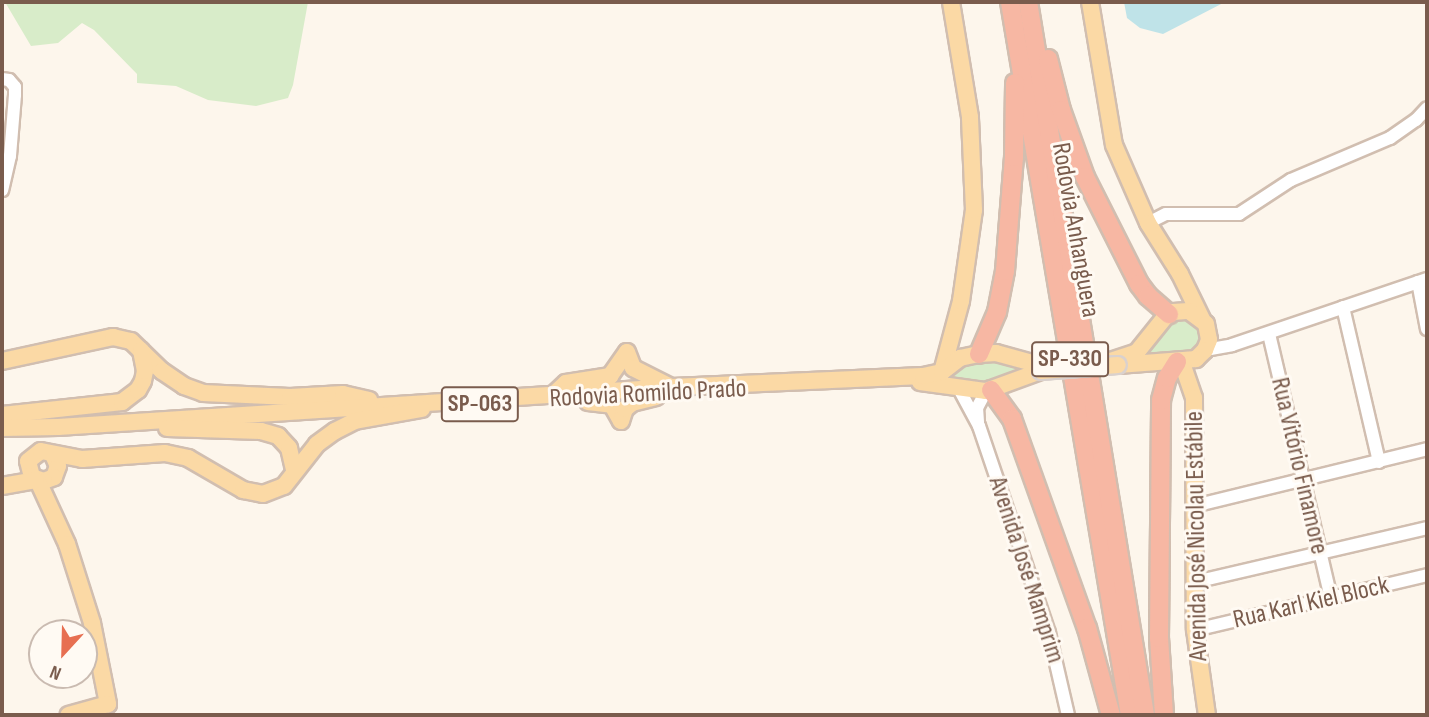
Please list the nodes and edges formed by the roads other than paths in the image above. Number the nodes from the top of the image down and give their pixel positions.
1 (951, 2) edge
2 (1010, 2) edge
3 (1028, 2) edge
4 (1038, 2) edge
5 (1090, 2) edge
6 (1014, 27) junction
7 (2, 79) edge
8 (1427, 108) edge
9 (2, 191) edge
10 (1148, 223) junction
11 (1180, 274) junction
12 (1423, 281) edge
13 (1343, 307) junction
14 (1167, 318) junction
15 (1202, 319) junction
16 (954, 324) junction
17 (1427, 328) edge
18 (1269, 334) junction
19 (141, 350) junction
20 (1203, 352) junction
21 (978, 354) junction
22 (2, 361) edge
23 (1177, 362) junction
24 (1114, 363) junction
25 (1041, 368) junction
26 (942, 372) junction
27 (958, 387) junction
28 (671, 390) junction
29 (989, 391) junction
30 (555, 396) junction
31 (1194, 398) junction
32 (388, 404) junction
33 (429, 408) junction
34 (2, 415) edge
35 (140, 426) junction
36 (979, 426) junction
37 (2, 428) edge
38 (2, 434) edge
39 (1427, 449) edge
40 (52, 455) junction
41 (82, 460) junction
42 (1379, 462) junction
43 (294, 470) junction
44 (34, 475) junction
45 (55, 475) junction
46 (1301, 480) junction
47 (2, 484) edge
48 (52, 505) junction
49 (1194, 506) junction
50 (1427, 528) edge
51 (1320, 554) junction
52 (1427, 575) edge
53 (1195, 582) junction
54 (1331, 598) junction
55 (1195, 630) junction
56 (108, 709) edge
57 (68, 715) edge
58 (1068, 715) edge
59 (1111, 715) edge
60 (1130, 715) edge
61 (1145, 715) edge
62 (1164, 715) edge
63 (1207, 715) edge

1 - 16 main road
2 - 6 highway, Rodovia Anhanguera / SP-330
3 - 61 highway, Rodovia Anhanguera / SP-330
4 - 14 highway
5 - 10 main road
6 - 21 highway
6 - 60 highway, Rodovia Anhanguera / SP-330
7 - 9 street
8 - 10 street
10 - 11 main road
11 - 14 main road
11 - 15 main road
12 - 13 street
12 - 17 street
13 - 18 street
13 - 42 street
14 - 15 main road
14 - 24 main road, SP-063
15 - 20 main road, Avenida José Nicolau Estábile
16 - 21 main road
16 - 26 main road
18 - 20 street
18 - 46 street, Rua Vitório Finamore
19 - 22 main road
19 - 32 main road
19 - 34 main road
20 - 23 main road
20 - 31 main road, Avenida José Nicolau Estábile
21 - 25 main road, SP-063
21 - 26 main road, SP-063
23 - 24 main road, SP-063
23 - 31 main road, Avenida José Nicolau Estábile
23 - 62 highway
24 - 25 main road, SP-063, bridge
25 - 29 main road, SP-063
26 - 28 main road, Rodovia Romildo Prado / SP-063
27 - 28 main road, Rodovia Romildo Prado / SP-063
27 - 29 main road, SP-063
27 - 36 street, Avenida José Mamprim
28 - 30 main road, Rodovia Romildo Prado / SP-063
28 - 30 main road
28 - 30 main road
29 - 36 street, Avenida José Mamprim
29 - 59 highway
30 - 32 main road, Rodovia Romildo Prado / SP-063
30 - 33 main road, Rodovia Romildo Prado / SP-063
31 - 49 main road, Avenida José Nicolau Estábile
32 - 37 main road, Rodovia Romildo Prado / SP-063
33 - 35 main road, Rodovia Romildo Prado / SP-063
33 - 43 main road
35 - 38 main road, Rodovia Romildo Prado / SP-063
35 - 43 main road
36 - 58 street, Avenida José Mamprim
39 - 42 street
40 - 41 main road
40 - 44 main road
40 - 45 main road
41 - 43 main road
41 - 45 main road
42 - 46 street
44 - 45 main road
44 - 47 main road
44 - 48 main road
45 - 48 main road
46 - 49 street
46 - 51 street, Rua Vitório Finamore
48 - 56 main road
49 - 53 main road, Avenida José Nicolau Estábile
50 - 51 street
51 - 53 street
51 - 54 street, Rua Vitório Finamore
52 - 54 street, Rua Karl Kiel Block
53 - 55 main road, Avenida José Nicolau Estábile
54 - 55 street, Rua Karl Kiel Block
55 - 63 main road, Avenida José Nicolau Estábile
56 - 57 main road

